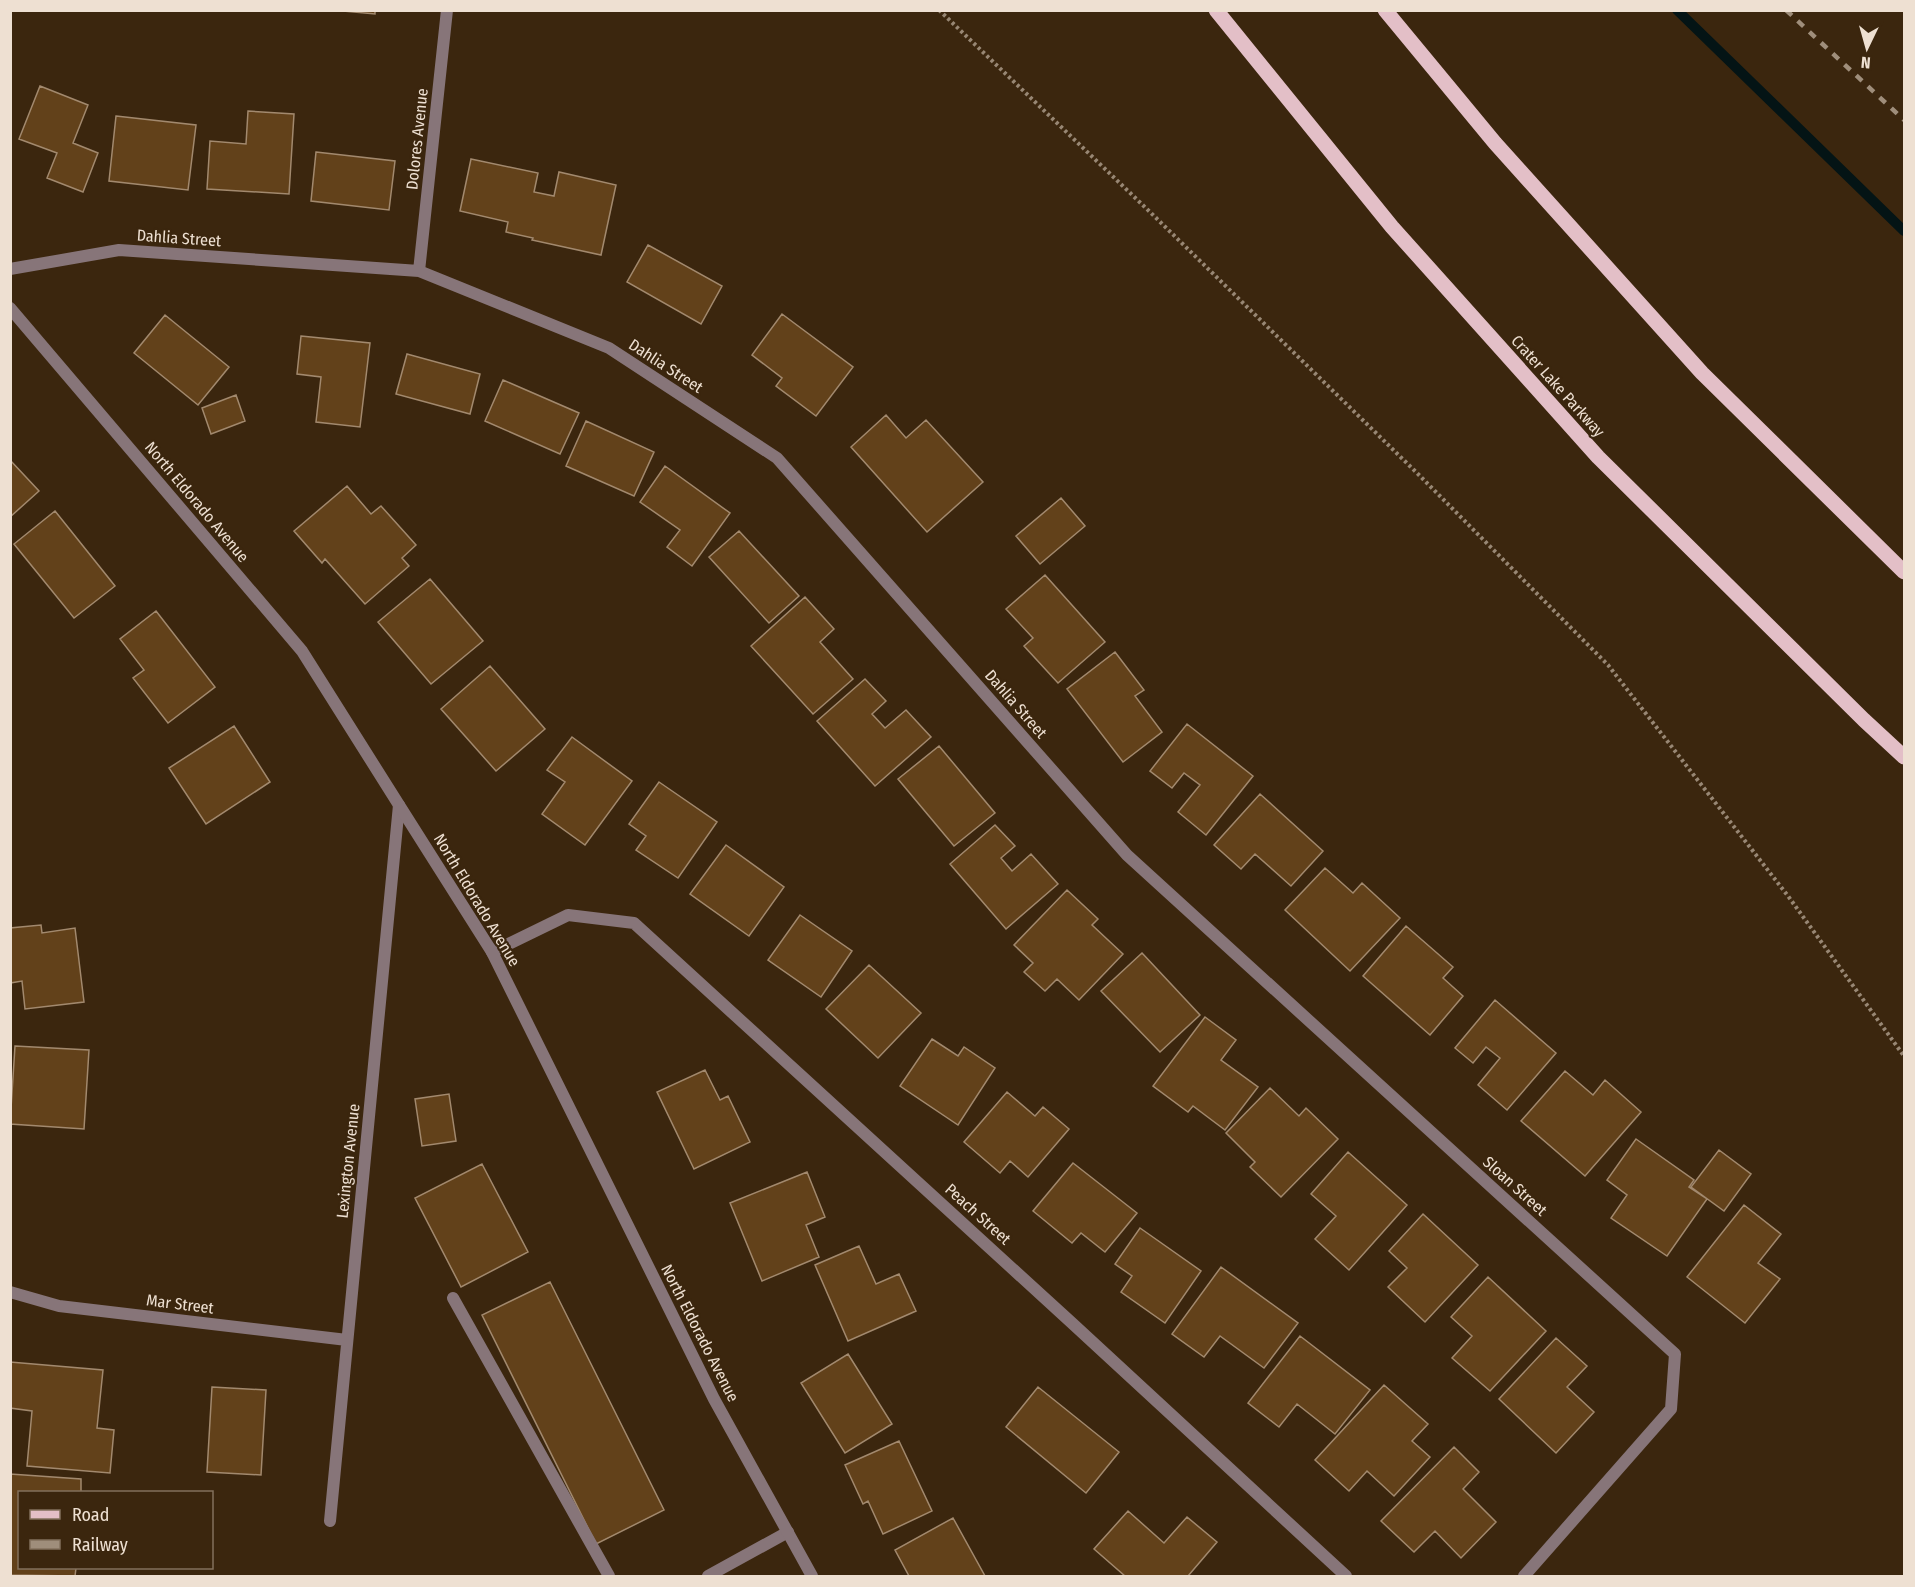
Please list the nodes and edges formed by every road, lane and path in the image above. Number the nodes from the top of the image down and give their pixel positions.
1 (447, 10) edge
2 (939, 10) edge
3 (1216, 10) edge
4 (1385, 10) edge
5 (10, 269) edge
6 (419, 270) junction
7 (10, 308) edge
8 (1905, 572) edge
9 (1905, 757) edge
10 (399, 805) junction
11 (1127, 855) joint
12 (492, 952) junction
13 (1905, 1056) edge
14 (10, 1292) edge
15 (453, 1298) dead end
16 (347, 1340) junction
17 (330, 1521) dead end
18 (788, 1532) junction
19 (609, 1576) edge
20 (708, 1576) edge
21 (812, 1576) edge
22 (1346, 1576) edge
23 (1524, 1576) edge

1 - 6 street, Dolores Avenue
2 - 13 path
3 - 9 main road, Crater Lake Parkway
4 - 8 main road
5 - 6 street, Dahlia Street
6 - 11 street, Dahlia Street
7 - 10 street, North Eldorado Avenue
10 - 12 street, North Eldorado Avenue
10 - 16 street, Lexington Avenue
11 - 23 street, Sloan Street
12 - 18 street, North Eldorado Avenue
12 - 22 street, Peach Street
14 - 16 street, Mar Street
15 - 19 street
16 - 17 street, Lexington Avenue
18 - 20 street
18 - 21 street, North Eldorado Avenue

